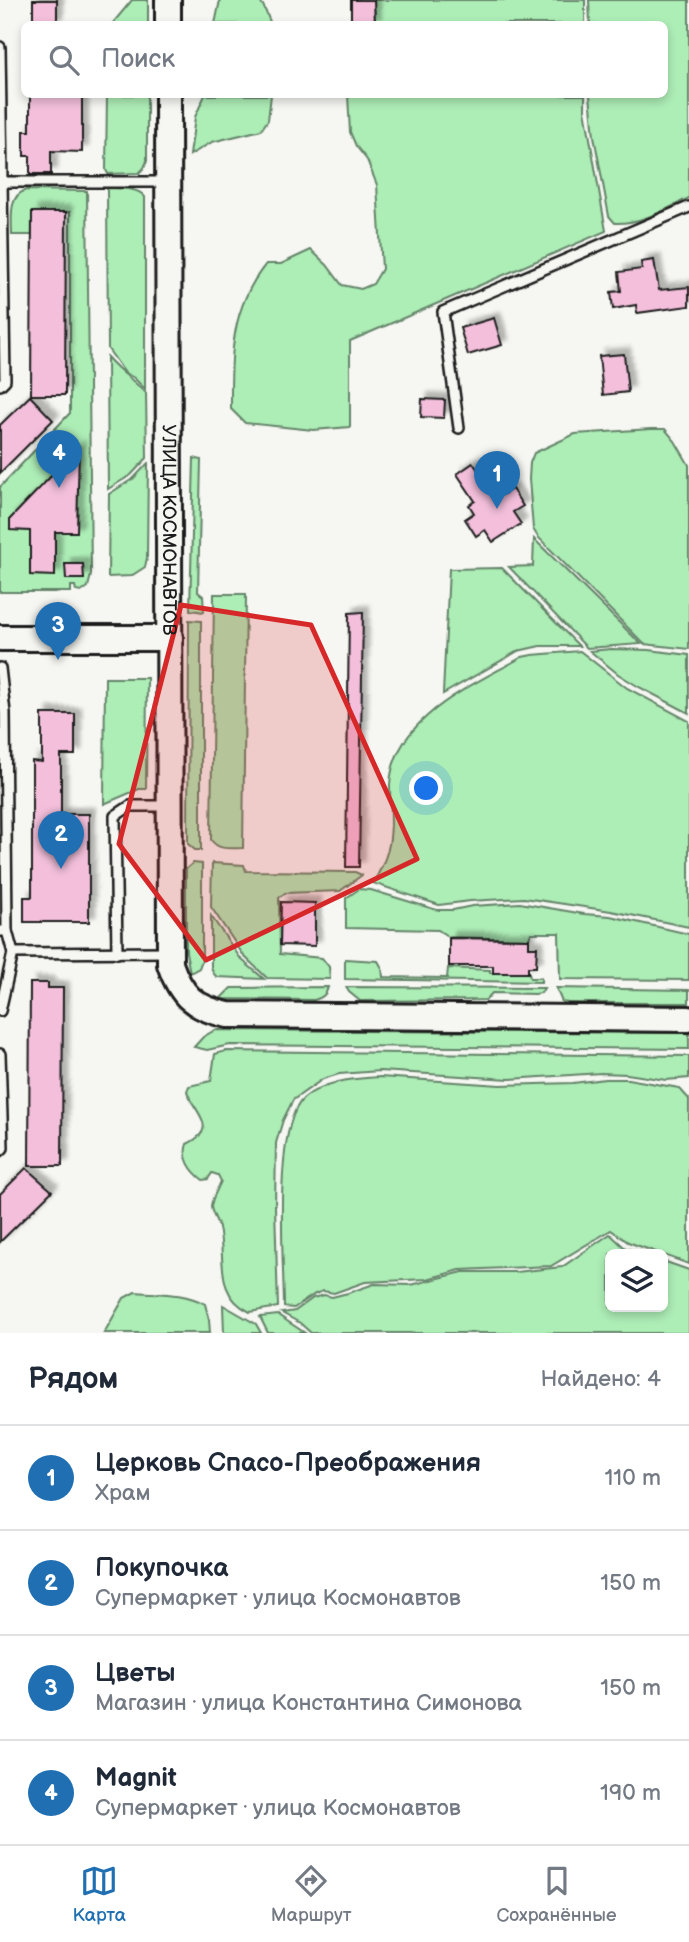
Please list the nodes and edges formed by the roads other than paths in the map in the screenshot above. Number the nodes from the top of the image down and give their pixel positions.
1 (168, 0) edge
2 (168, 21) edge
3 (0, 47) edge
4 (168, 98) edge
5 (1, 182) edge
6 (167, 183) junction
7 (689, 207) edge
8 (0, 385) edge
9 (459, 428) dead end
10 (0, 638) edge
11 (170, 638) junction
12 (0, 668) edge
13 (3, 713) edge
14 (170, 806) junction
15 (4, 931) edge
16 (13, 953) junction
17 (117, 953) junction
18 (170, 958) junction
19 (0, 1011) edge
20 (689, 1019) edge
21 (0, 1054) edge
22 (1, 1100) edge
23 (0, 1151) edge

1 - 2 main road
3 - 5 lane
4 - 6 main road, УЛИЦА КОСМОНАВТОВ
5 - 6 lane
5 - 8 lane
6 - 11 main road, УЛИЦА КОСМОНАВТОВ
7 - 9 lane
10 - 11 main road
11 - 14 main road, УЛИЦА КОСМОНАВТОВ
12 - 13 lane
13 - 15 lane
14 - 17 lane
14 - 18 main road, УЛИЦА КОСМОНАВТОВ
15 - 16 lane
16 - 17 lane
16 - 19 lane
17 - 18 lane
18 - 20 main road
21 - 22 lane
22 - 23 lane

